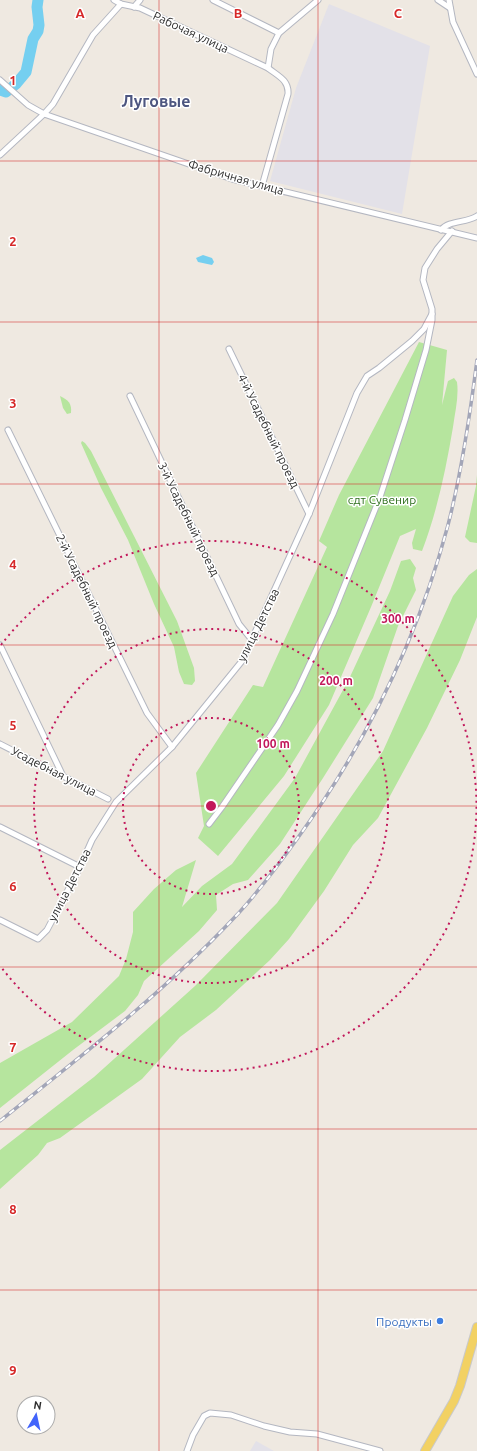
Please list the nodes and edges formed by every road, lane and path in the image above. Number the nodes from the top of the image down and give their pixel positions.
1 (114, 0) edge
2 (140, 0) edge
3 (213, 0) edge
4 (318, 0) edge
5 (438, 0) edge
6 (449, 0) edge
7 (121, 4) junction
8 (134, 7) junction
9 (450, 8) junction
10 (279, 33) junction
11 (268, 68) junction
12 (477, 74) edge
13 (0, 80) edge
14 (44, 114) junction
15 (0, 155) edge
16 (262, 186) junction
17 (477, 216) edge
18 (441, 230) junction
19 (452, 231) junction
20 (477, 238) edge
21 (432, 314) junction
22 (229, 349) dead end
23 (130, 396) dead end
24 (8, 430) dead end
25 (309, 514) junction
26 (252, 640) junction
27 (0, 645) edge
28 (0, 744) edge
29 (172, 747) junction
30 (63, 776) junction
31 (108, 799) dead end
32 (209, 824) dead end
33 (0, 827) edge
34 (80, 866) junction
35 (0, 920) edge
36 (477, 1327) edge
37 (187, 1451) edge
38 (380, 1451) edge
39 (425, 1451) edge

1 - 7 street, Рабочая улица
2 - 8 street
3 - 10 street
4 - 10 street
5 - 9 street
6 - 9 street
7 - 8 street, Рабочая улица
7 - 14 street
8 - 11 street, Рабочая улица
9 - 12 street
10 - 11 street
11 - 16 street, Рабочая улица
13 - 14 street, Фабричная улица
14 - 15 street
14 - 16 street, Фабричная улица
16 - 18 street, Фабричная улица
17 - 18 street
18 - 19 street, Фабричная улица
19 - 20 street, Фабричная улица
19 - 21 street
21 - 25 street, улица Детства
21 - 32 street
22 - 25 street, 4-й Усадебный проезд
23 - 26 street, 3-й Усадебный проезд
24 - 29 street, 2-й Усадебный проезд
25 - 26 street, улица Детства
26 - 29 street, улица Детства
27 - 30 street
28 - 30 street, Усадебная улица
29 - 34 street, улица Детства
30 - 31 street, Усадебная улица
33 - 34 street
34 - 35 street, улица Детства
36 - 39 main road
37 - 38 street

